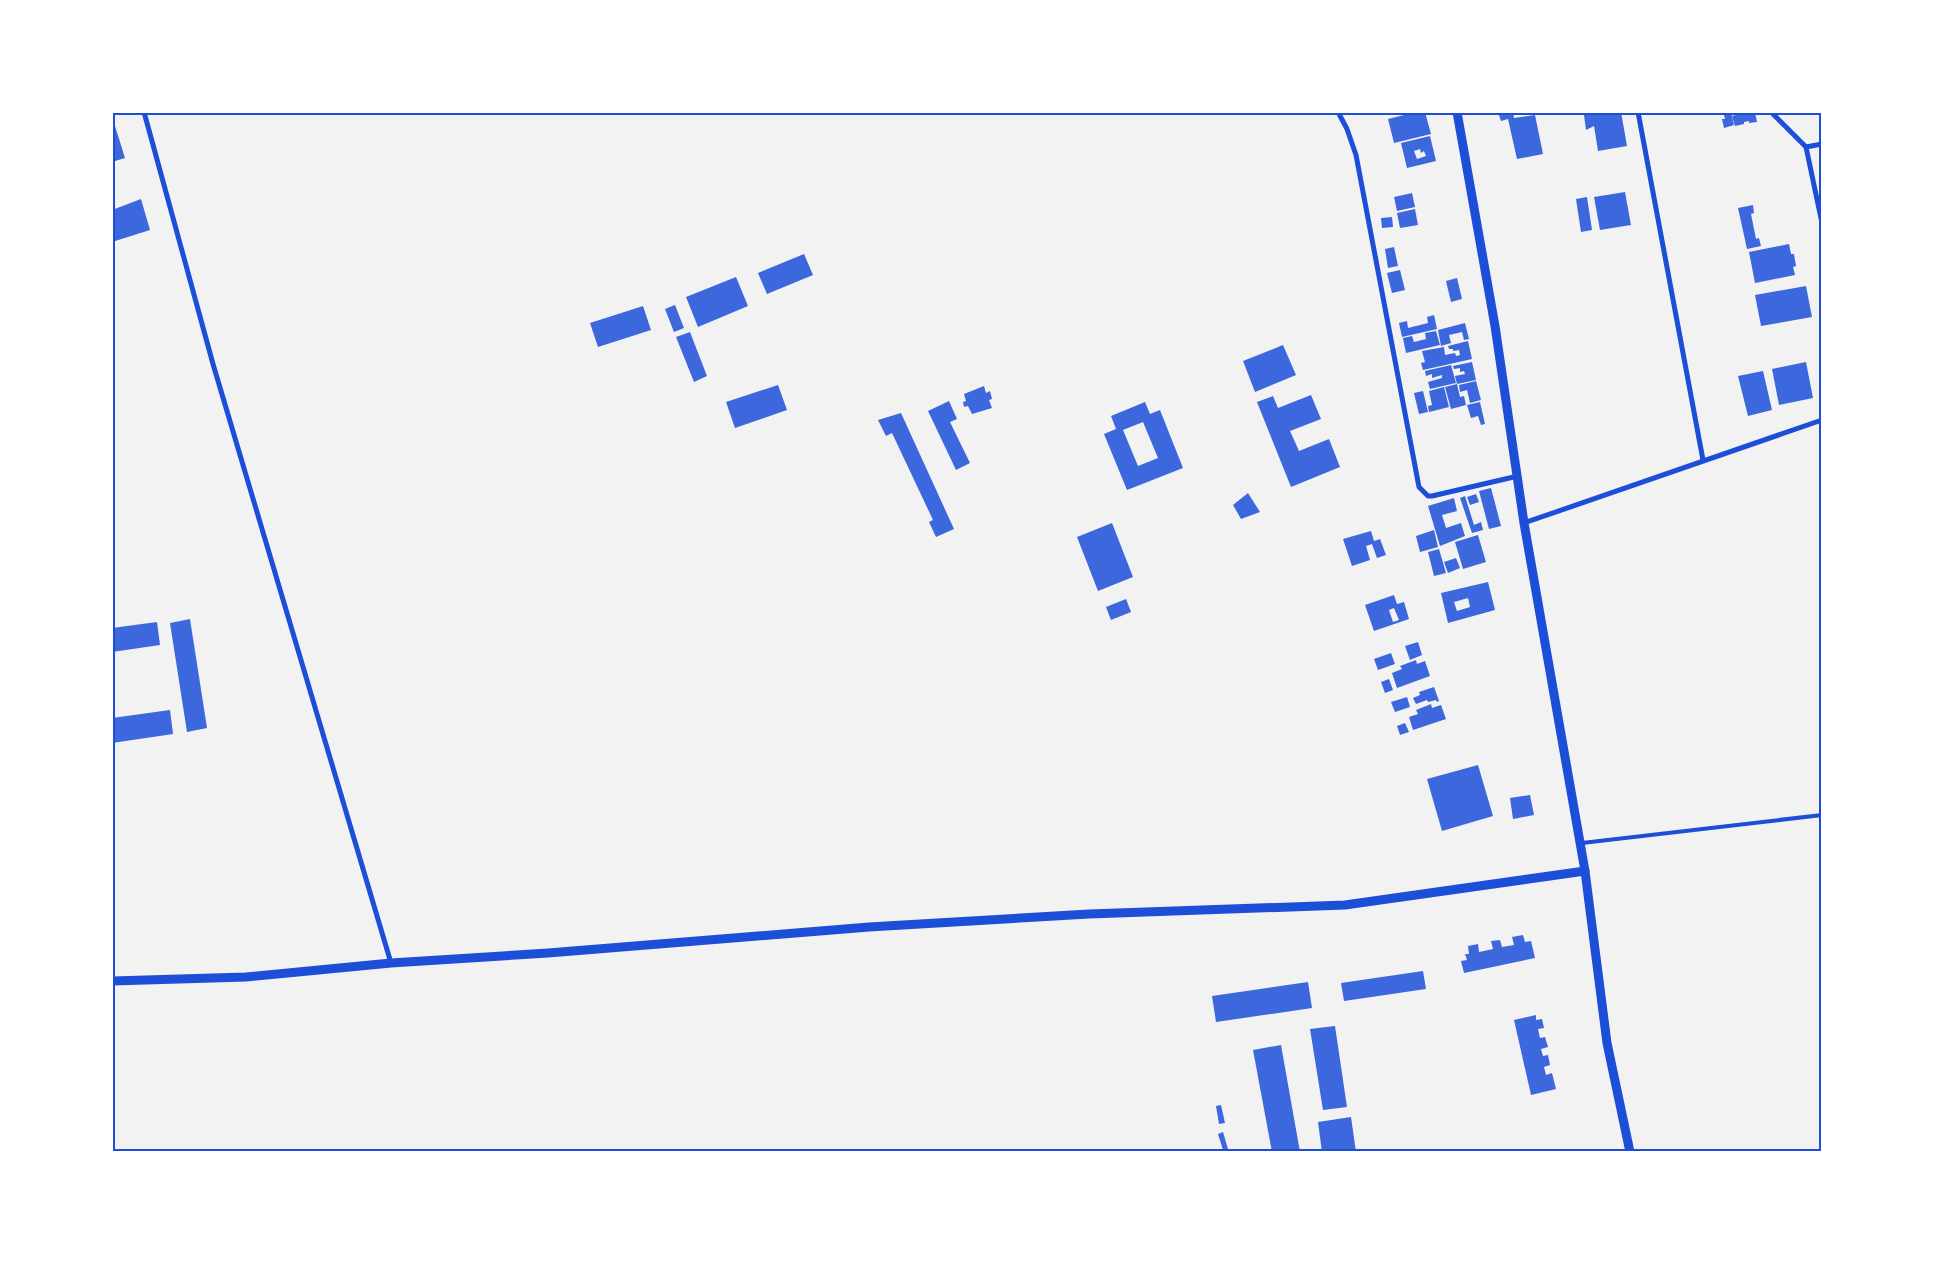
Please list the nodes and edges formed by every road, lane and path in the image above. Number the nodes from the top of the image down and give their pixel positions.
1 (144, 112) edge
2 (1338, 112) edge
3 (1457, 112) edge
4 (1638, 112) edge
5 (1771, 112) edge
6 (1822, 144) edge
7 (1806, 147) junction
8 (1822, 223) edge
9 (1822, 420) edge
10 (1703, 460) junction
11 (1518, 476) junction
12 (1524, 523) junction
13 (1822, 815) edge
14 (1579, 843) junction
15 (1585, 871) junction
16 (391, 964) junction
17 (112, 981) edge
18 (1630, 1152) edge

1 - 16 street
2 - 11 street
3 - 11 street
4 - 10 street
5 - 7 street
6 - 7 street
7 - 8 street
9 - 10 street
10 - 12 street
11 - 12 street
12 - 14 street
13 - 14 lane
14 - 15 street
15 - 16 street
15 - 18 street
16 - 17 street

